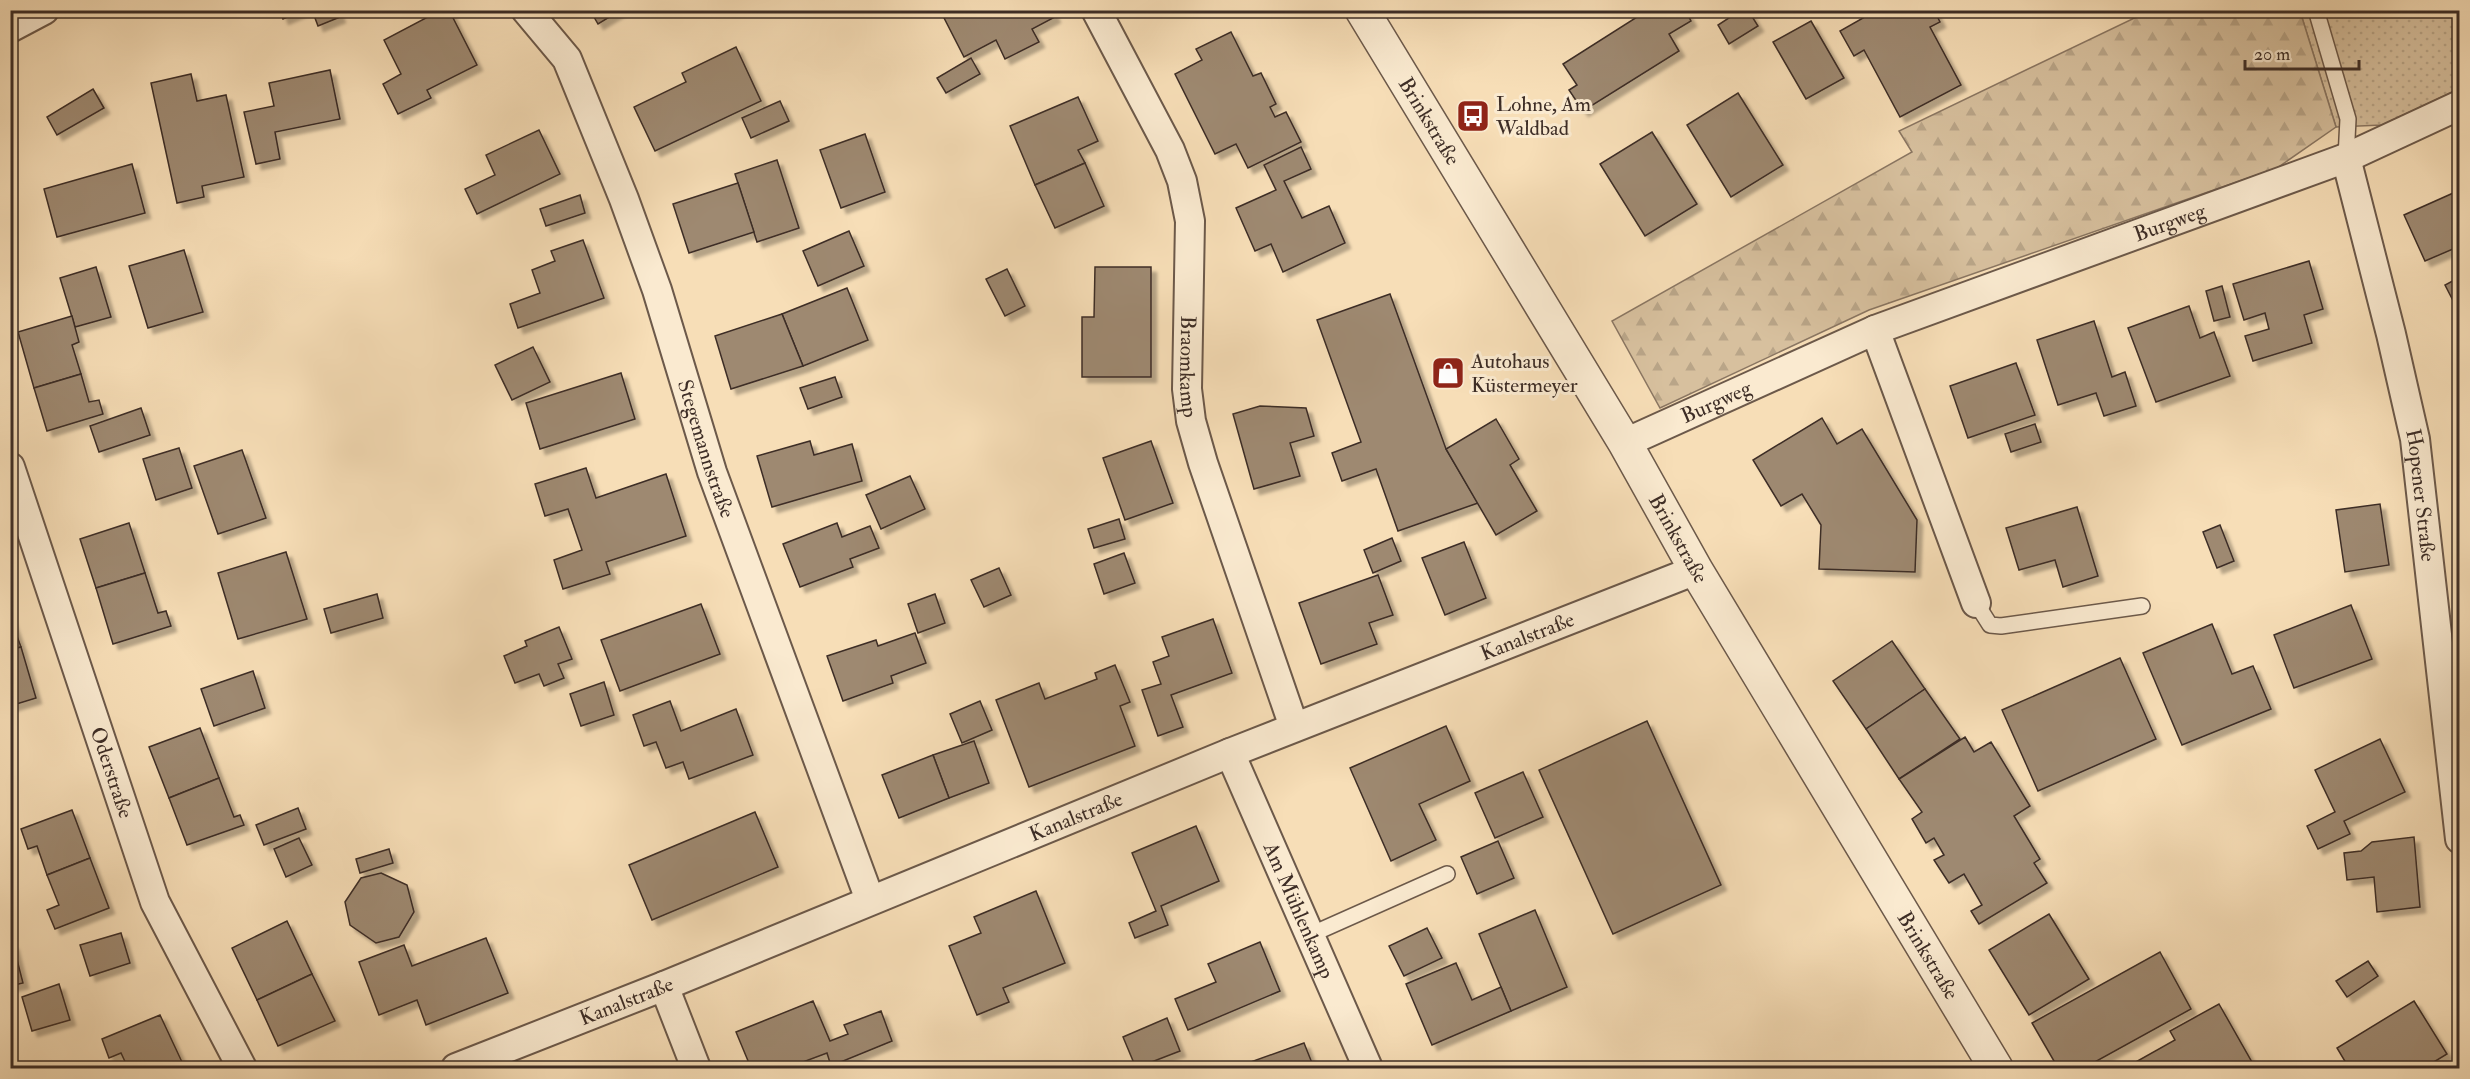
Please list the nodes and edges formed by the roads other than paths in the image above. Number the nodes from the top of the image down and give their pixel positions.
1 (44, 10) edge
2 (526, 10) edge
3 (1096, 10) edge
4 (1362, 10) edge
5 (2316, 10) edge
6 (10, 28) edge
7 (2460, 105) edge
8 (2346, 158) junction
9 (1875, 330) junction
10 (1625, 443) junction
11 (10, 467) edge
12 (1696, 570) junction
13 (1976, 603) joint
14 (2142, 606) dead end
15 (1294, 727) junction
16 (1230, 753) junction
17 (2460, 839) edge
18 (1448, 874) dead end
19 (870, 900) junction
20 (1310, 935) junction
21 (664, 986) junction
22 (242, 1068) edge
23 (456, 1068) edge
24 (696, 1068) edge
25 (1368, 1068) edge
26 (1996, 1068) edge

1 - 6 street
2 - 19 street, Stegemannstraße
3 - 15 street, Braomkamp
4 - 10 street, Brinkstraße
5 - 8 lane
7 - 8 street, Burgweg
8 - 9 street, Burgweg
8 - 17 street, Hopener Straße
9 - 10 street, Burgweg
9 - 13 street
10 - 12 street, Brinkstraße
11 - 22 street, Oderstraße
12 - 15 street, Kanalstraße
12 - 26 street, Brinkstraße
13 - 14 lane
15 - 16 street, Kanalstraße
16 - 19 street, Kanalstraße
16 - 20 street, Am Mühlenkamp
18 - 20 lane
19 - 21 street, Kanalstraße
20 - 25 street, Am Mühlenkamp
21 - 23 street, Kanalstraße
21 - 24 street

